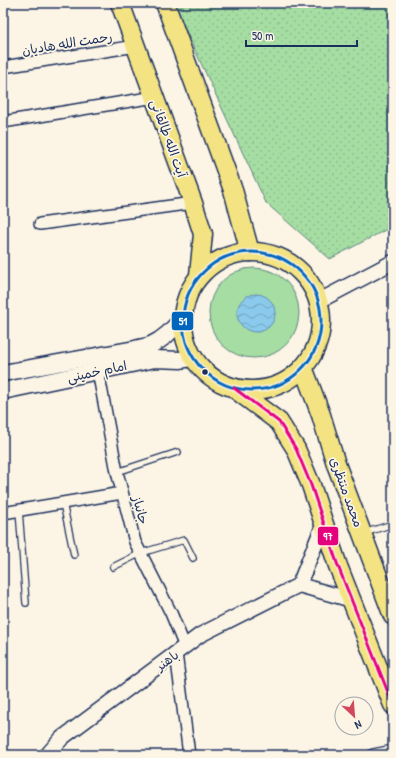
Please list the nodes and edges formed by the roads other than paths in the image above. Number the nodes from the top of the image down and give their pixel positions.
1 (120, 3) edge
2 (165, 3) edge
3 (136, 46) junction
4 (3, 67) edge
5 (154, 97) junction
6 (3, 122) edge
7 (193, 203) junction
8 (40, 224) dead end
9 (250, 252) junction
10 (393, 262) edge
11 (199, 275) junction
12 (319, 301) junction
13 (182, 318) junction
14 (192, 358) junction
15 (304, 367) junction
16 (98, 371) junction
17 (3, 373) edge
18 (234, 388) junction
19 (3, 391) edge
20 (178, 452) dead end
21 (116, 472) junction
22 (122, 493) junction
23 (63, 503) junction
24 (19, 510) junction
25 (3, 513) edge
26 (324, 523) junction
27 (393, 524) edge
28 (362, 533) junction
29 (141, 553) junction
30 (74, 555) dead end
31 (193, 558) dead end
32 (113, 567) dead end
33 (299, 585) junction
34 (352, 600) junction
35 (26, 603) dead end
36 (393, 616) edge
37 (181, 650) junction
38 (393, 705) edge
39 (393, 751) edge
40 (47, 755) edge
41 (189, 755) edge
42 (373, 755) edge

1 - 3 main road, آیت الله طالقانی
2 - 9 main road
3 - 4 street, رحمت الله هادیان
3 - 5 main road, آیت الله طالقانی
5 - 6 street
5 - 7 main road, آیت الله طالقانی
7 - 8 street
7 - 11 main road, آیت الله طالقانی
9 - 11 main road
9 - 12 main road
10 - 12 street
11 - 13 main road
12 - 15 main road
13 - 14 main road
13 - 17 main road, امام خمینی
14 - 16 main road, امام خمینی
14 - 18 main road
15 - 18 main road
15 - 28 main road, محمد منتظری
16 - 19 main road, امام خمینی
16 - 21 street, جانباز
18 - 26 main road
20 - 21 lane
21 - 22 street, جانباز
22 - 23 street
22 - 29 street, جانباز
23 - 24 street
23 - 30 lane
24 - 25 street
24 - 35 lane
26 - 33 street
26 - 34 main road
27 - 28 lane
28 - 36 main road, محمد منتظری
29 - 31 lane
29 - 32 lane
29 - 37 street, جانباز
33 - 34 street
33 - 37 street, باهنر
34 - 38 main road
37 - 40 street, باهنر
37 - 41 street, جانباز
39 - 42 street

